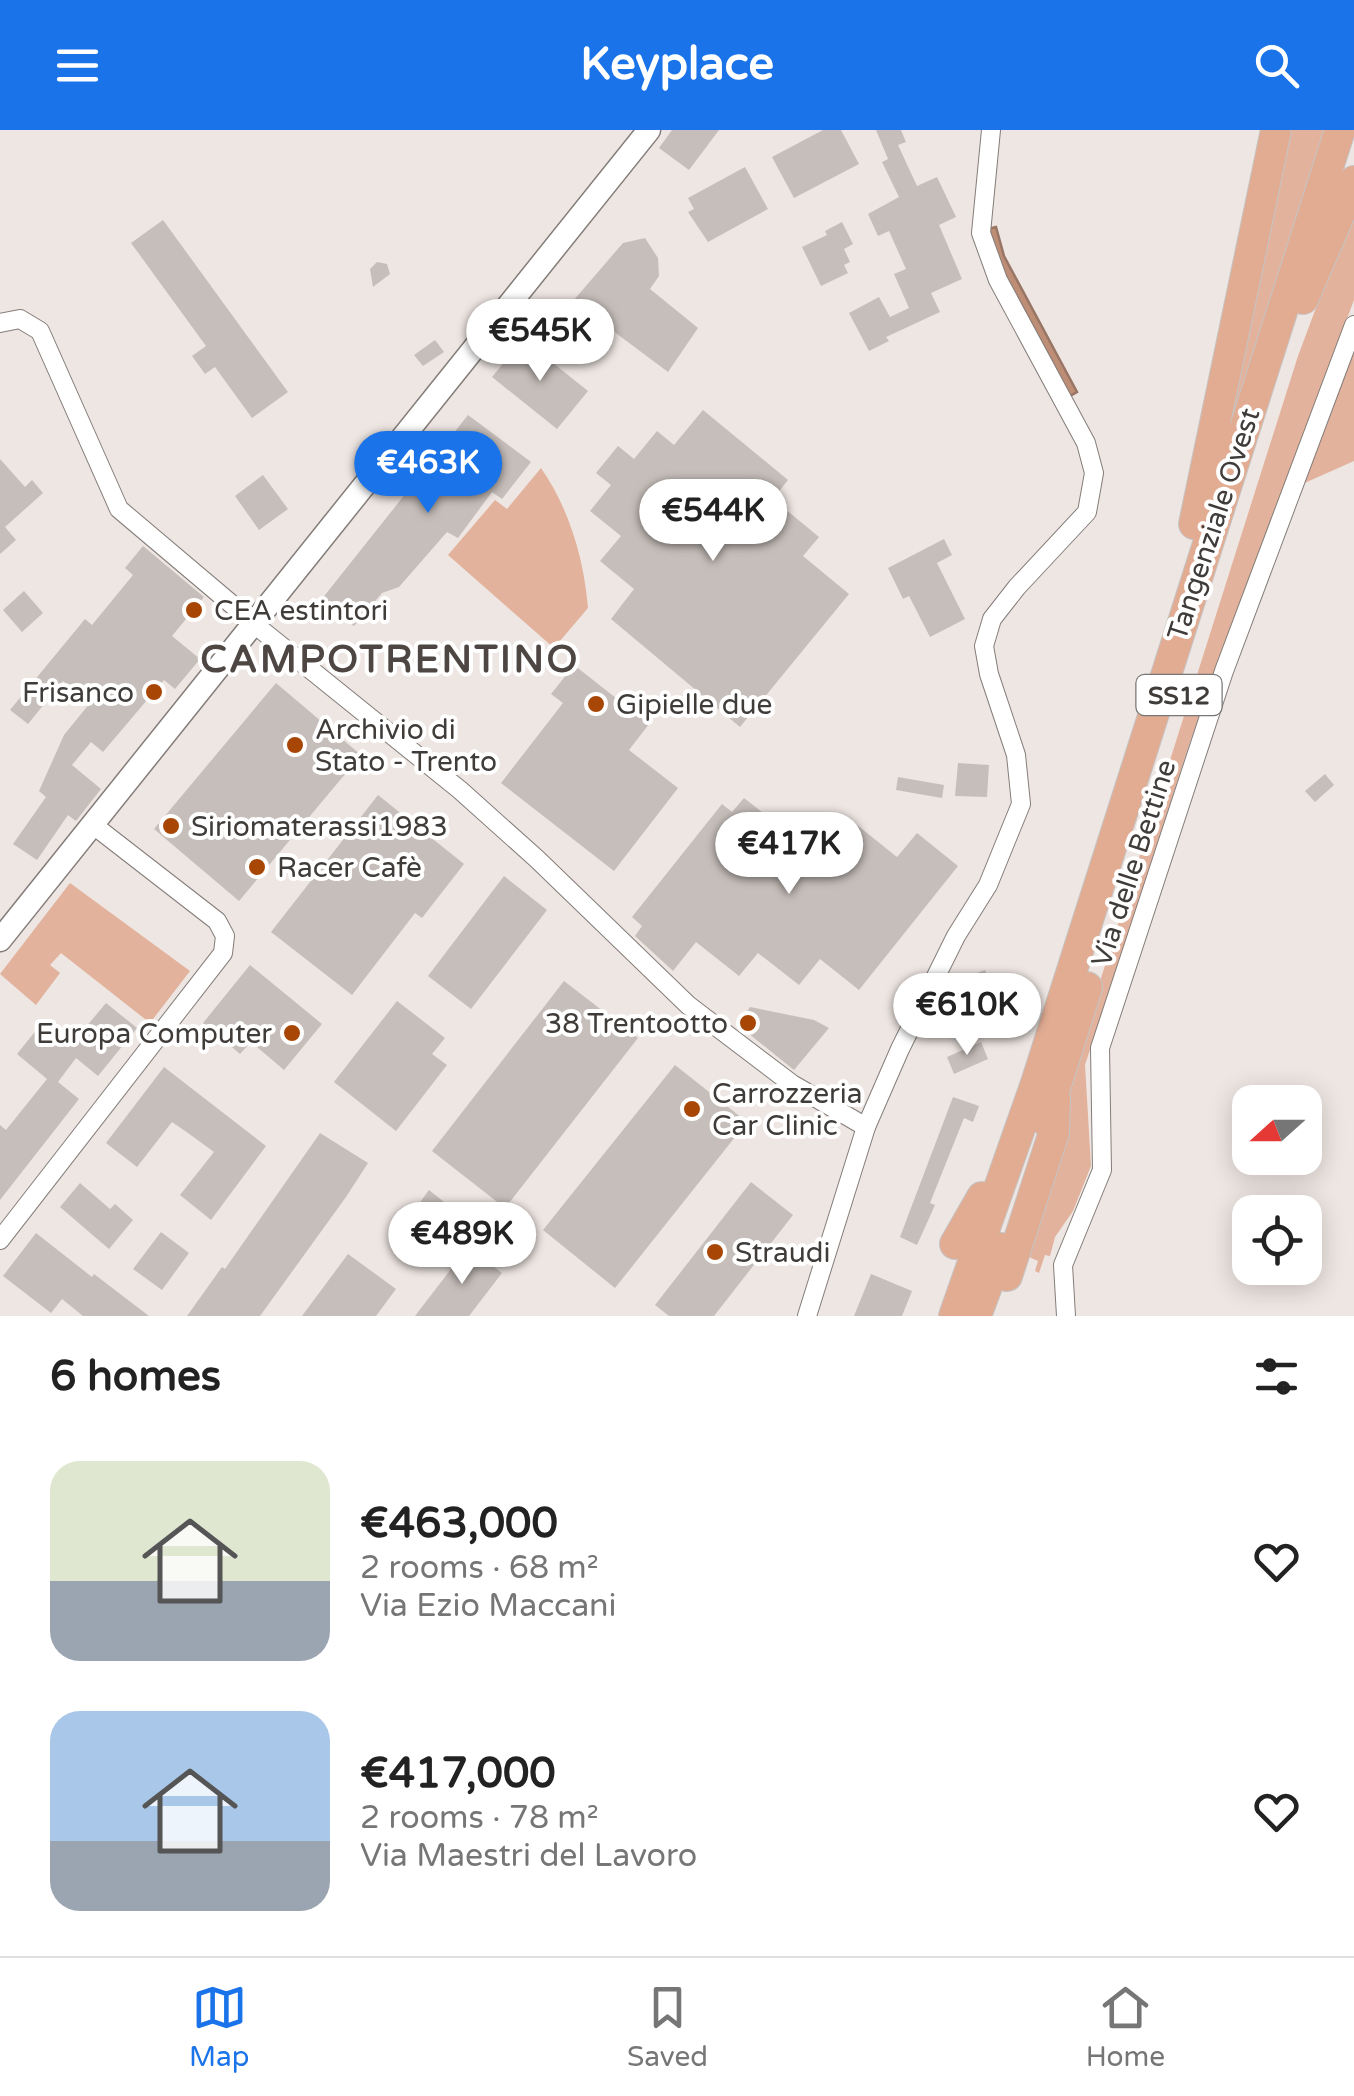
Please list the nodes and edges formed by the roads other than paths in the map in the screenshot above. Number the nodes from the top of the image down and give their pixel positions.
1 (649, 130) edge
2 (991, 130) edge
3 (1276, 130) edge
4 (1340, 130) edge
5 (1354, 144) edge
6 (1354, 181) edge
7 (1304, 300) junction
8 (0, 324) edge
9 (1354, 324) edge
10 (248, 619) junction
11 (1143, 741) junction
12 (92, 824) junction
13 (0, 940) edge
14 (1045, 1087) junction
15 (866, 1127) junction
16 (0, 1240) edge
17 (956, 1244) dead end
18 (807, 1316) edge
19 (954, 1316) edge
20 (976, 1316) edge
21 (998, 1316) edge
22 (1066, 1316) edge

1 - 10 street
2 - 15 street
3 - 11 highway
4 - 11 highway, Tangenziale Ovest / SS12
5 - 7 highway, Tangenziale Ovest / SS12
6 - 7 highway
7 - 14 highway, Tangenziale Ovest / SS12
8 - 10 street
9 - 22 street, Via delle Bettine
10 - 12 street
10 - 15 street
11 - 14 highway, Tangenziale Ovest / SS12
12 - 13 street
12 - 16 street
14 - 17 highway
14 - 19 highway, Tangenziale Ovest / SS12
14 - 20 highway, Tangenziale Ovest / SS12
14 - 21 highway
15 - 18 street

